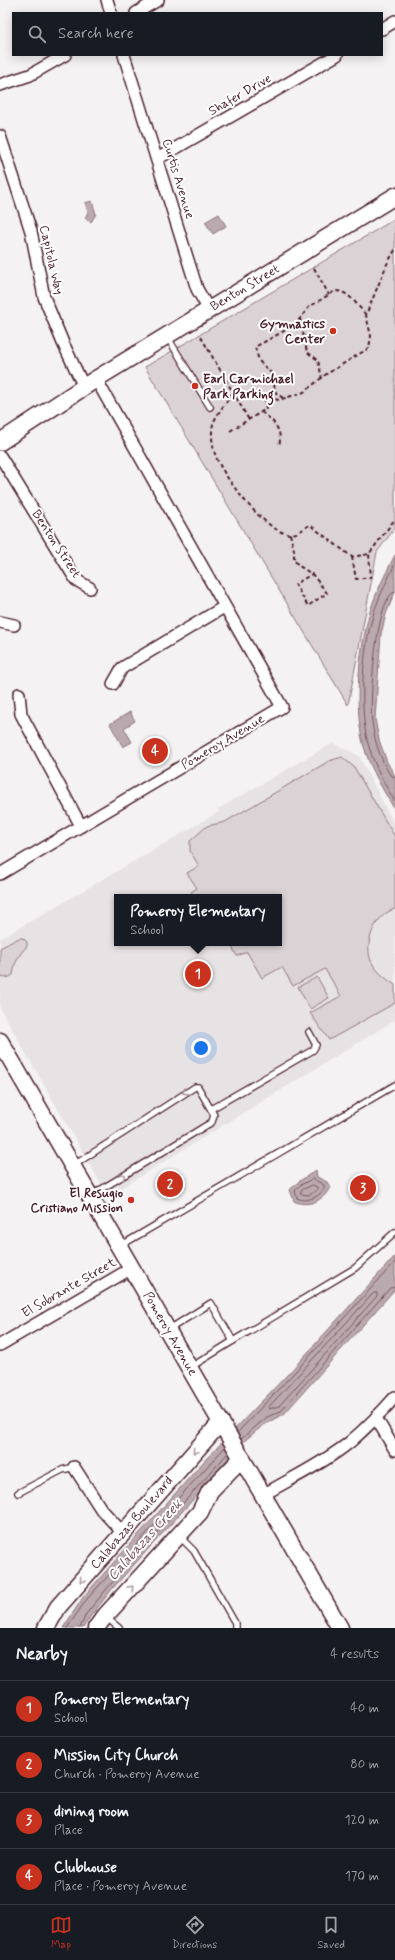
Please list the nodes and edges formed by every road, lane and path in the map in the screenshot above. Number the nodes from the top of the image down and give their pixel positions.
1 (107, 0) edge
2 (158, 0) edge
3 (111, 12) edge
4 (138, 12) edge
5 (395, 21) edge
6 (383, 28) edge
7 (63, 56) edge
8 (124, 56) edge
9 (335, 56) edge
10 (0, 84) edge
11 (0, 136) edge
12 (157, 159) junction
13 (395, 196) edge
14 (395, 250) edge
15 (314, 268) dead end
16 (329, 295) junction
17 (209, 310) junction
18 (366, 315) junction
19 (300, 319) junction
20 (167, 336) junction
21 (201, 337) dead end
22 (322, 379) junction
23 (90, 383) junction
24 (233, 392) junction
25 (265, 397) junction
26 (283, 398) dead end
27 (210, 407) dead end
28 (261, 412) junction
29 (249, 420) junction
30 (230, 431) dead end
31 (0, 442) edge
32 (279, 446) dead end
33 (0, 456) edge
34 (395, 518) edge
35 (290, 534) junction
36 (369, 554) junction
37 (352, 557) junction
38 (312, 574) junction
39 (90, 588) dead end
40 (224, 607) junction
41 (0, 622) edge
42 (14, 625) dead end
43 (113, 684) dead end
44 (19, 694) dead end
45 (81, 826) junction
46 (0, 874) edge
47 (309, 1032) dead end
48 (1, 1045) edge
49 (395, 1084) edge
50 (211, 1109) junction
51 (72, 1166) junction
52 (90, 1196) junction
53 (395, 1232) edge
54 (119, 1246) junction
55 (132, 1268) junction
56 (168, 1330) junction
57 (234, 1341) junction
58 (0, 1344) edge
59 (190, 1367) junction
60 (395, 1397) edge
61 (376, 1418) junction
62 (222, 1424) junction
63 (395, 1450) edge
64 (240, 1454) junction
65 (74, 1467) joint
66 (18, 1493) dead end
67 (263, 1495) junction
68 (123, 1533) junction
69 (179, 1536) junction
70 (101, 1622) edge
71 (46, 1628) edge
72 (119, 1628) edge
73 (236, 1628) edge
74 (340, 1628) edge

1 - 3 street
2 - 4 street
5 - 6 street
7 - 10 street
8 - 12 street, Curtis Avenue
9 - 12 street, Shafer Drive
11 - 23 street, Capitola Way
12 - 17 street, Curtis Avenue
13 - 17 street, Benton Street
14 - 18 path
15 - 16 path
16 - 18 path
16 - 19 path
17 - 20 street, Benton Street
18 - 22 path
19 - 22 path
19 - 26 path
20 - 23 street, Benton Street
20 - 27 lane
21 - 24 path
22 - 25 path
23 - 31 street, Benton Street
23 - 40 street
24 - 25 path
24 - 29 path
24 - 35 path
25 - 28 path
28 - 29 path
28 - 32 path
29 - 30 path
33 - 39 street, Benton Street
34 - 36 path
35 - 37 path
35 - 38 path
36 - 37 path
36 - 37 path
38 - 38 path
40 - 43 street
40 - 45 street, Pomeroy Avenue
41 - 42 street
44 - 45 street
45 - 46 street, Pomeroy Avenue
47 - 50 lane
48 - 51 street, Pomeroy Avenue
49 - 54 lane
50 -> 51 lane
52 -> 50 lane
51 - 52 street, Pomeroy Avenue
52 - 54 street, Pomeroy Avenue
53 - 57 lane
54 - 55 street, Pomeroy Avenue
55 - 56 street, Pomeroy Avenue
55 - 58 street, El Sobrante Street
56 - 57 lane
56 - 59 street, Pomeroy Avenue
57 - 59 lane
59 - 62 street, Pomeroy Avenue
60 - 61 street
61 - 63 street
61 - 67 street
62 - 64 street, Pomeroy Avenue
62 -> 68 street, Calabazas Boulevard
64 - 67 street, Pomeroy Avenue
64 - 69 street
65 - 66 lane
65 - 68 street
67 - 74 street, Pomeroy Avenue
68 -> 71 street, Calabazas Boulevard
70 -> 69 street
69 - 73 lane
70 - 72 lane

